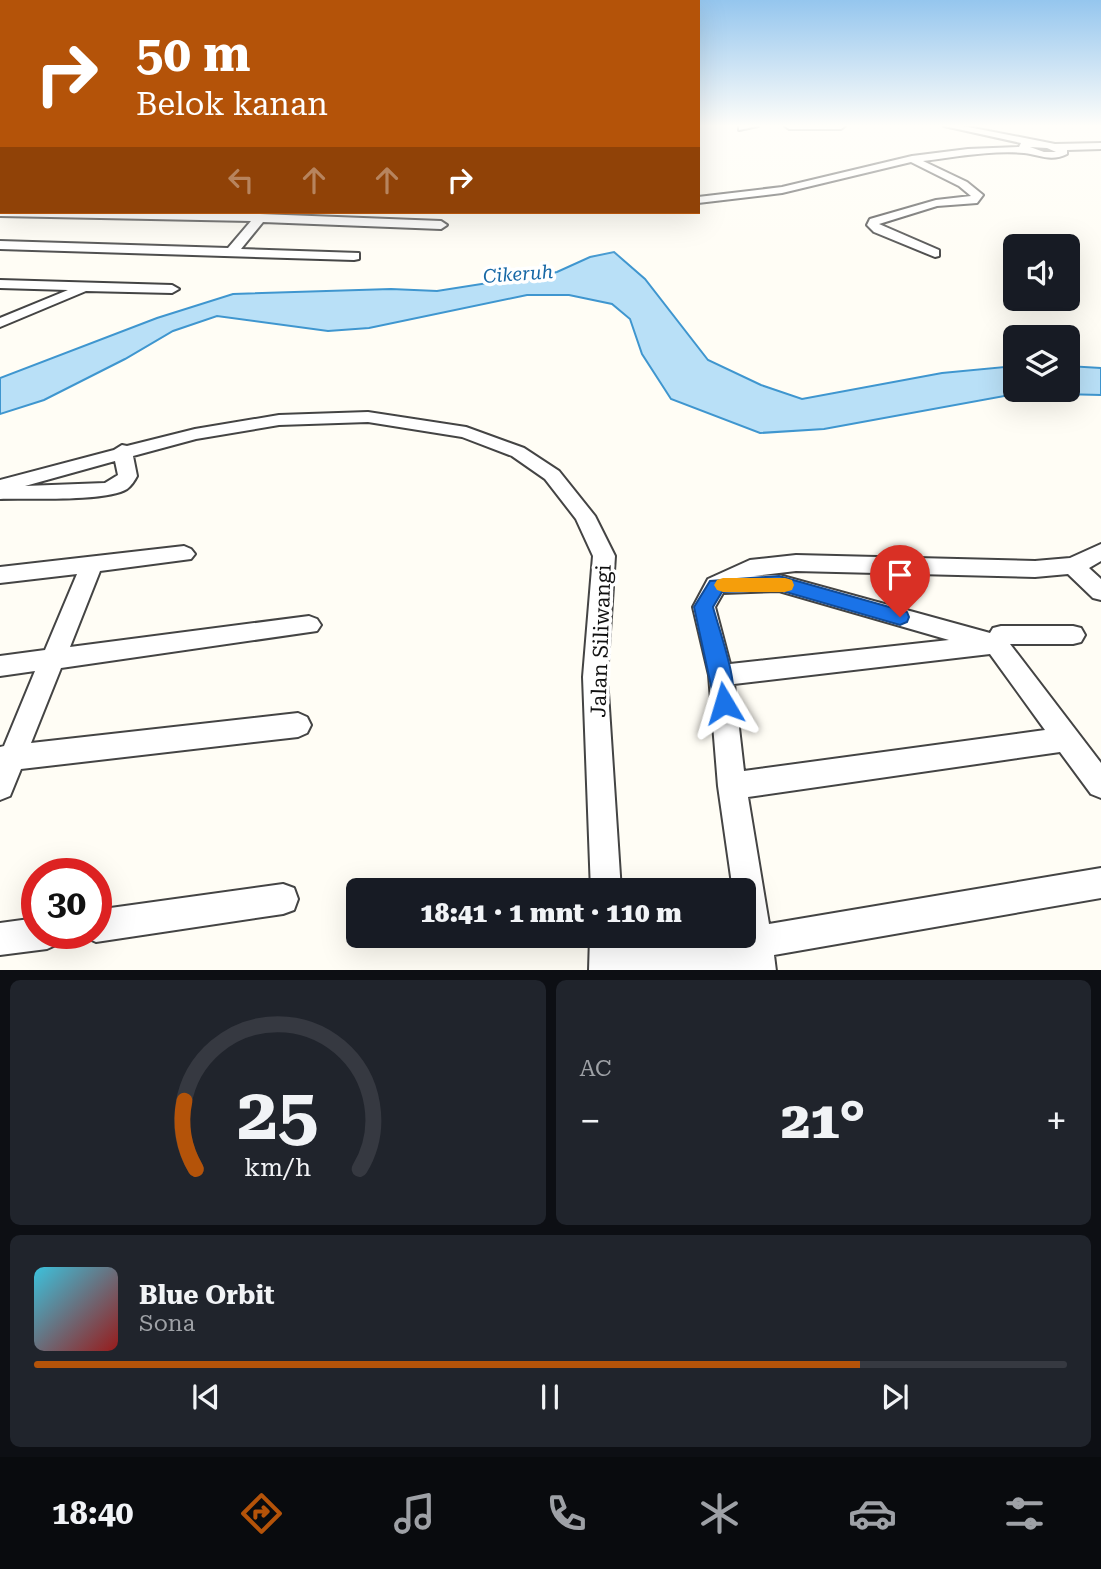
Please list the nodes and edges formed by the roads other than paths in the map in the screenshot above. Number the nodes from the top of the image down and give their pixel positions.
1 (861, 171) edge
2 (937, 171) edge
3 (700, 200) edge
4 (52, 214) edge
5 (260, 218) junction
6 (441, 225) dead end
7 (0, 245) edge
8 (232, 252) junction
9 (935, 253) dead end
10 (354, 256) dead end
11 (0, 284) edge
12 (87, 287) junction
13 (172, 289) dead end
14 (0, 323) edge
15 (122, 451) junction
16 (0, 486) edge
17 (0, 493) edge
18 (1101, 552) edge
19 (184, 554) dead end
20 (92, 565) junction
21 (1073, 566) junction
22 (0, 575) edge
23 (716, 585) junction
24 (1101, 592) edge
25 (309, 625) dead end
26 (1073, 635) dead end
27 (996, 644) junction
28 (51, 659) junction
29 (0, 666) edge
30 (721, 675) junction
31 (298, 725) dead end
32 (1065, 738) junction
33 (7, 758) edge
34 (1101, 785) edge
35 (732, 786) junction
36 (0, 788) edge
37 (605, 878) edge
38 (745, 878) edge
39 (1101, 883) edge
40 (283, 899) dead end
41 (112, 924) edge
42 (21, 936) edge
43 (0, 939) edge
44 (756, 945) edge
45 (704, 948) edge
46 (605, 954) edge

1 - 3 street
2 - 9 street
4 - 5 street
5 - 6 street
5 - 8 street
7 - 8 street
8 - 10 street
11 - 12 street
12 - 13 street
12 - 14 street
15 - 16 street, Jalan Siliwangi
15 - 17 street
15 - 37 street, Jalan Siliwangi
18 - 21 street
19 - 20 street
20 - 22 street
20 - 28 street
21 - 23 street
21 - 24 street
23 - 27 street
23 - 30 street
25 - 28 street
26 - 27 street
27 - 30 street
27 - 32 street
28 - 29 street
28 - 33 street
30 - 35 street
31 - 33 street
32 - 34 street
32 - 35 street
33 - 36 street
35 - 38 street
39 - 44 street
40 - 41 street
42 - 43 street
45 - 46 street

